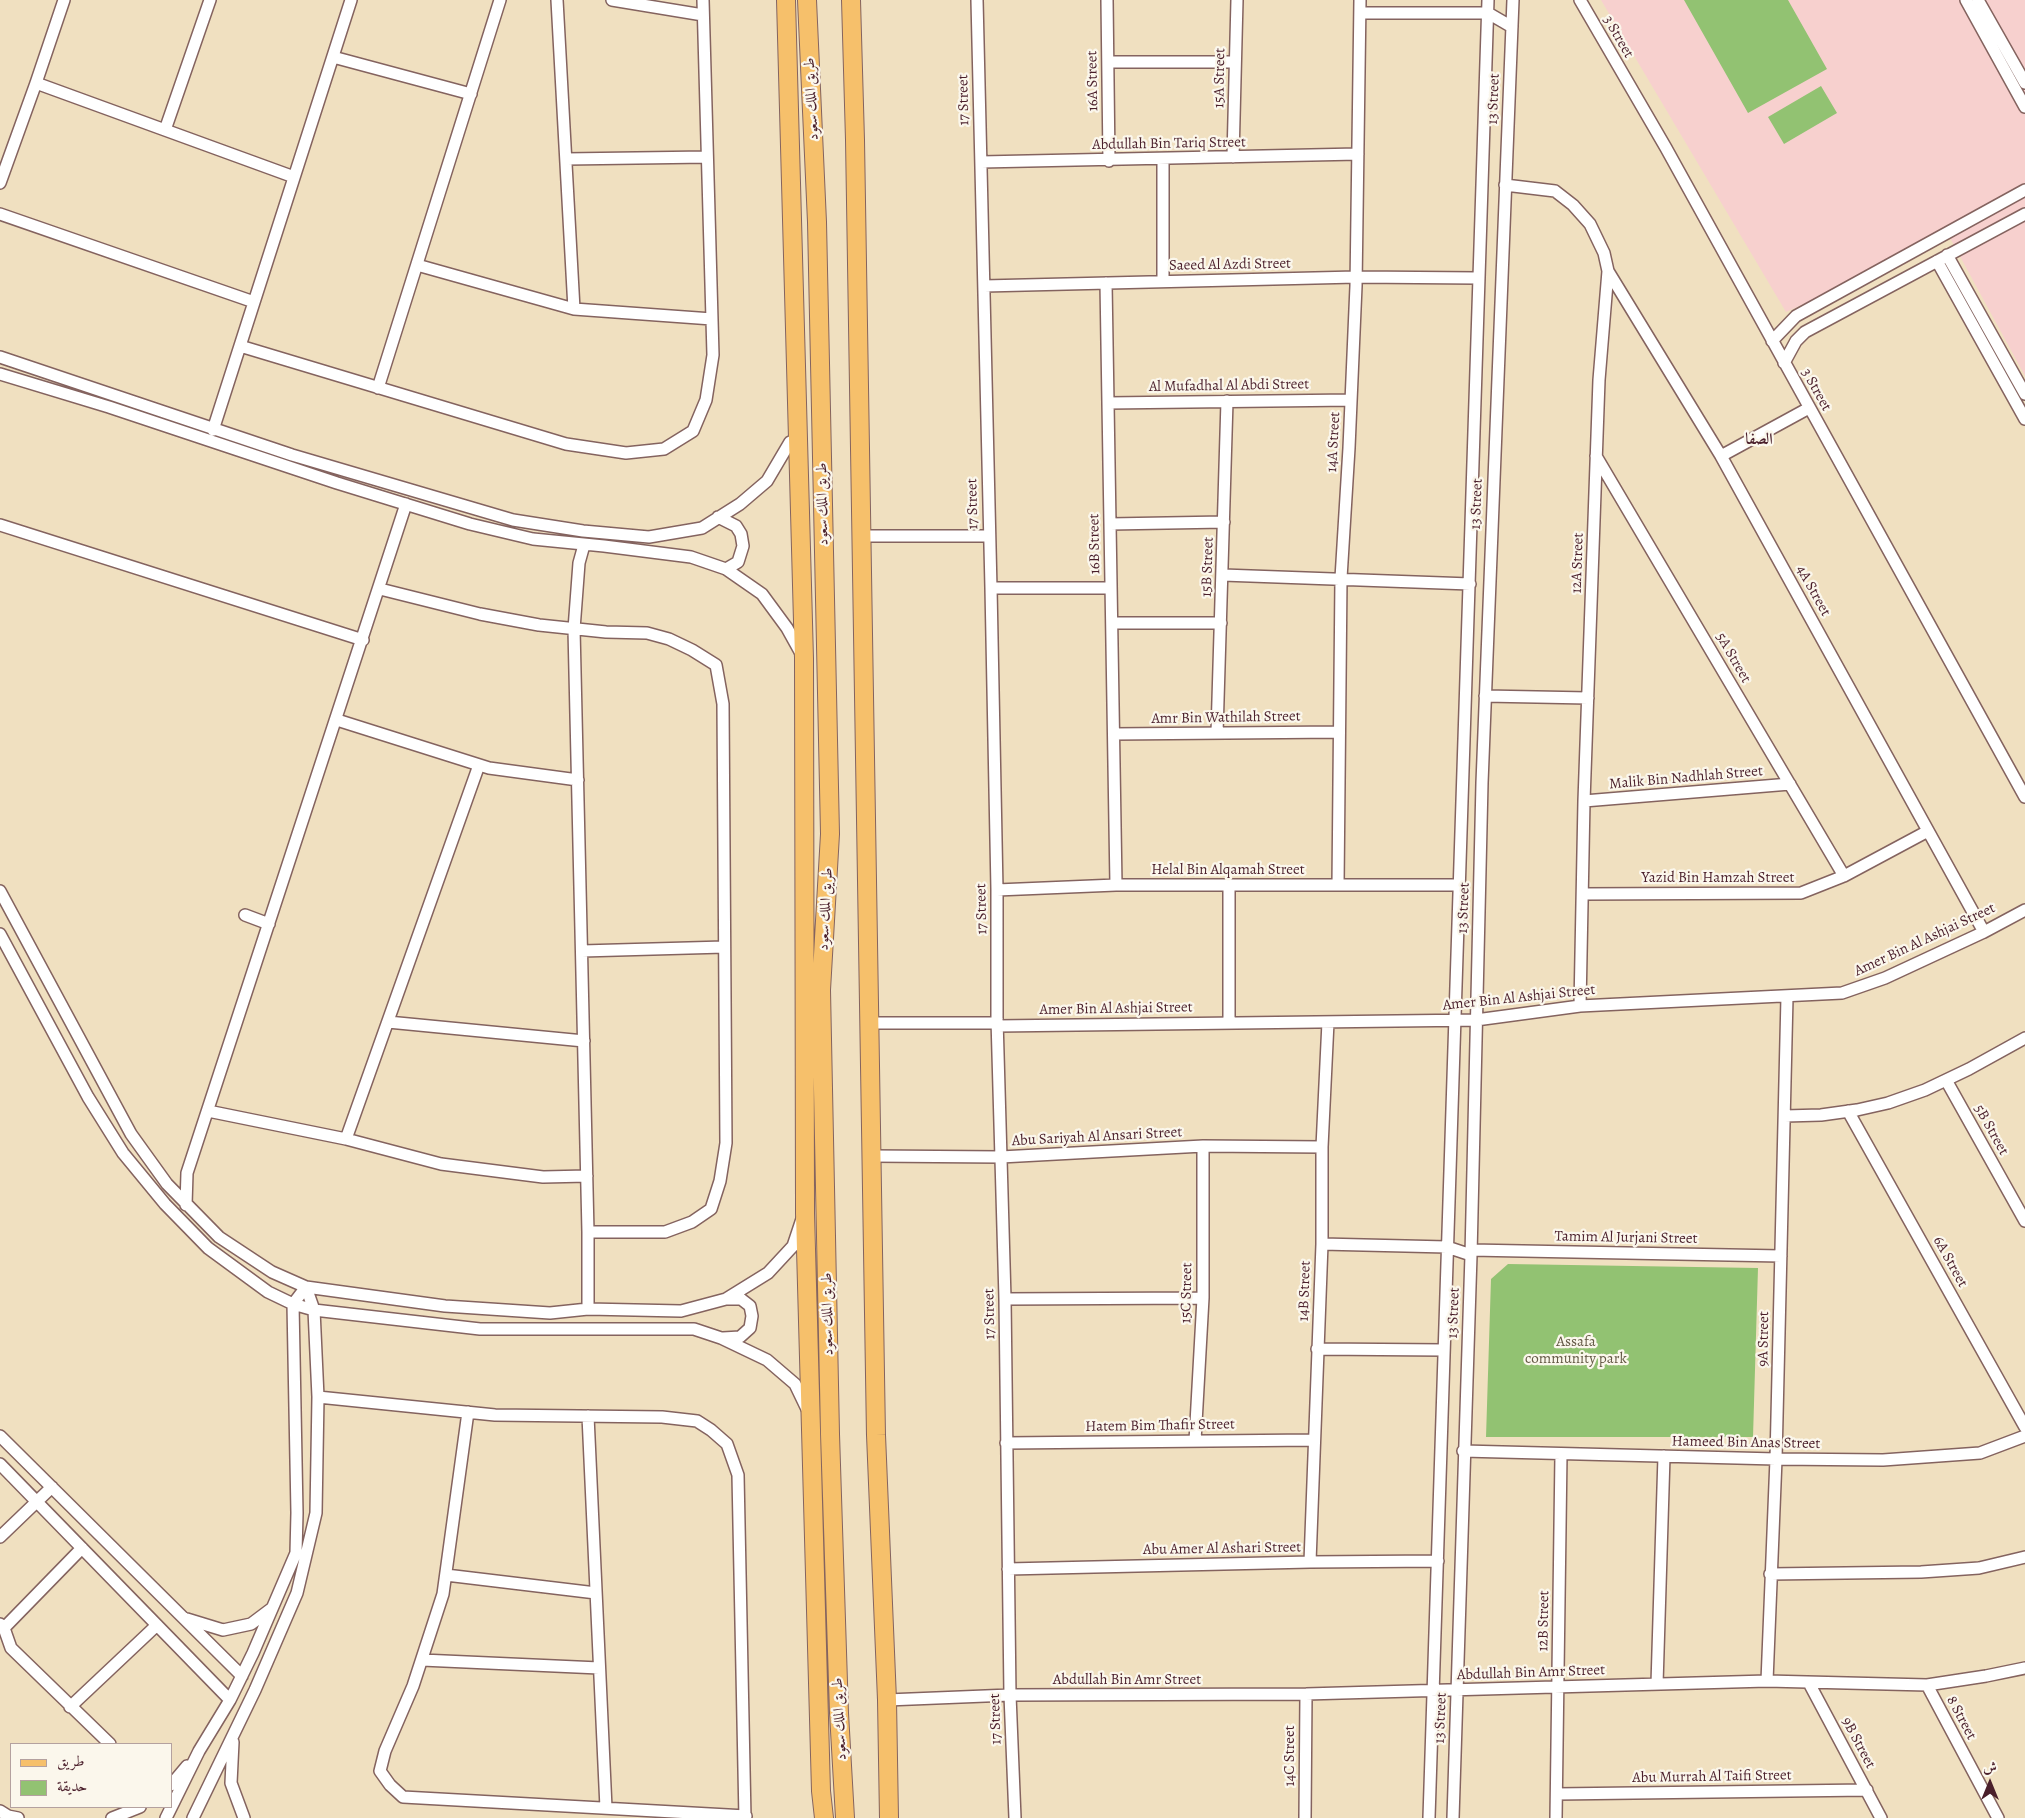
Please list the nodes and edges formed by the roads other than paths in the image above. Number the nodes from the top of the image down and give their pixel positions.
1 (64, 0) edge
2 (210, 0) edge
3 (351, 0) edge
4 (500, 0) edge
5 (557, 0) edge
6 (703, 0) edge
7 (786, 0) edge
8 (807, 0) edge
9 (851, 0) edge
10 (977, 0) edge
11 (1107, 0) edge
12 (1237, 0) edge
13 (1360, 0) edge
14 (1488, 0) edge
15 (1513, 0) edge
16 (1580, 0) edge
17 (1966, 0) edge
18 (1978, 0) edge
19 (620, 1) edge
20 (1360, 13) junction
21 (1488, 13) junction
22 (703, 15) junction
23 (1981, 17) junction
24 (1512, 27) junction
25 (333, 57) junction
26 (1108, 62) junction
27 (1235, 62) junction
28 (2025, 83) edge
29 (36, 84) junction
30 (471, 94) junction
31 (2025, 107) edge
32 (165, 130) junction
33 (1358, 154) junction
34 (707, 157) junction
35 (1233, 157) junction
36 (566, 159) junction
37 (1163, 159) junction
38 (1109, 161) junction
39 (981, 162) junction
40 (294, 177) junction
41 (0, 182) edge
42 (1505, 185) junction
43 (2025, 190) edge
44 (0, 214) edge
45 (2025, 214) edge
46 (1967, 223) junction
47 (1976, 240) junction
48 (1942, 258) junction
49 (417, 264) junction
50 (1608, 271) junction
51 (1871, 276) junction
52 (1356, 277) junction
53 (1478, 278) junction
54 (1163, 281) junction
55 (1106, 283) junction
56 (984, 286) junction
57 (1881, 291) junction
58 (254, 302) junction
59 (574, 309) junction
60 (1796, 316) junction
61 (712, 318) junction
62 (1805, 332) junction
63 (1772, 341) junction
64 (240, 346) junction
65 (0, 357) edge
66 (1784, 363) junction
67 (0, 374) edge
68 (378, 388) junction
69 (2025, 394) edge
70 (1351, 400) junction
71 (1227, 401) junction
72 (1108, 403) junction
73 (1809, 408) junction
74 (2025, 419) edge
75 (214, 430) junction
76 (790, 442) dead end
77 (1596, 456) junction
78 (1722, 456) junction
79 (406, 504) junction
80 (718, 517) junction
81 (1224, 522) junction
82 (1110, 524) junction
83 (0, 525) edge
84 (861, 536) junction
85 (989, 536) junction
86 (584, 545) junction
87 (726, 569) junction
88 (1222, 575) junction
89 (1341, 578) junction
90 (1470, 584) junction
91 (991, 588) junction
92 (1111, 588) junction
93 (380, 589) junction
94 (1112, 623) junction
95 (1221, 623) junction
96 (574, 629) junction
97 (363, 640) junction
98 (804, 658) junction
99 (1486, 696) junction
100 (1588, 698) junction
101 (337, 720) junction
102 (1338, 732) junction
103 (1217, 733) junction
104 (1114, 734) junction
105 (479, 765) junction
106 (578, 780) junction
107 (1790, 784) junction
108 (2025, 797) edge
109 (1584, 801) junction
110 (1928, 831) junction
111 (1844, 876) junction
112 (1116, 885) junction
113 (1230, 885) junction
114 (1338, 885) junction
115 (1458, 885) junction
116 (997, 890) junction
117 (0, 891) edge
118 (1583, 894) junction
119 (2025, 910) edge
120 (245, 915) dead end
121 (269, 924) junction
122 (1984, 932) junction
123 (0, 934) edge
124 (724, 947) junction
125 (582, 951) junction
126 (1787, 997) junction
127 (1580, 1006) junction
128 (1476, 1020) junction
129 (1454, 1021) junction
130 (388, 1022) junction
131 (1229, 1022) junction
132 (1328, 1022) junction
133 (870, 1024) junction
134 (997, 1024) junction
135 (2025, 1038) edge
136 (584, 1041) junction
137 (1946, 1080) junction
138 (208, 1111) junction
139 (1848, 1111) junction
140 (1785, 1116) junction
141 (346, 1139) junction
142 (1203, 1146) junction
143 (1322, 1147) junction
144 (872, 1156) junction
145 (1001, 1156) junction
146 (587, 1176) junction
147 (186, 1205) junction
148 (805, 1213) junction
149 (2025, 1221) edge
150 (588, 1232) junction
151 (1322, 1244) junction
152 (1448, 1247) junction
153 (1471, 1252) junction
154 (1781, 1256) junction
155 (306, 1287) junction
156 (1203, 1298) junction
157 (726, 1299) junction
158 (1005, 1299) junction
159 (293, 1304) junction
160 (588, 1309) junction
161 (314, 1310) junction
162 (722, 1338) junction
163 (1317, 1349) junction
164 (1444, 1350) junction
165 (318, 1397) junction
166 (468, 1412) junction
167 (588, 1416) junction
168 (810, 1416) junction
169 (2025, 1427) edge
170 (0, 1436) edge
171 (2025, 1436) edge
172 (1314, 1440) junction
173 (1195, 1441) junction
174 (1006, 1442) junction
175 (1463, 1451) junction
176 (1561, 1454) junction
177 (1664, 1456) junction
178 (1776, 1459) junction
179 (0, 1464) edge
180 (52, 1487) junction
181 (37, 1502) junction
182 (0, 1537) edge
183 (82, 1548) junction
184 (2025, 1557) edge
185 (1438, 1561) junction
186 (1310, 1562) junction
187 (1008, 1569) junction
188 (1770, 1574) junction
189 (446, 1575) junction
190 (596, 1593) junction
191 (273, 1608) junction
192 (183, 1618) junction
193 (157, 1625) junction
194 (2, 1626) edge
195 (422, 1660) junction
196 (599, 1668) junction
197 (2025, 1668) edge
198 (242, 1676) junction
199 (1767, 1682) junction
200 (1809, 1683) junction
201 (1658, 1684) junction
202 (1927, 1685) junction
203 (1559, 1687) junction
204 (1457, 1690) junction
205 (1434, 1691) junction
206 (1306, 1694) junction
207 (1010, 1695) junction
208 (230, 1700) junction
209 (887, 1700) junction
210 (70, 1707) junction
211 (233, 1736) junction
212 (109, 1743) edge
213 (199, 1751) junction
214 (172, 1784) edge
215 (1866, 1790) junction
216 (821, 1792) junction
217 (1557, 1794) junction
218 (172, 1806) edge
219 (137, 1808) edge
220 (606, 1808) junction
221 (0, 1811) edge
222 (746, 1817) edge
223 (18, 1818) edge
224 (112, 1818) edge
225 (193, 1818) edge
226 (244, 1818) edge
227 (820, 1818) edge
228 (824, 1818) edge
229 (845, 1818) edge
230 (889, 1818) edge
231 (1015, 1818) edge
232 (1305, 1818) edge
233 (1429, 1818) edge
234 (1453, 1818) edge
235 (1556, 1818) edge
236 (1881, 1818) edge
237 (1998, 1818) edge

1 - 29 street
2 - 32 street
3 - 25 street
4 - 30 street
5 - 36 street
6 - 22 street
7 - 98 main road
8 - 229 main road, طريق الملك سعود
9 - 84 main road
10 - 39 street, 17 Street
11 - 26 street, 16A Street
12 - 27 street, 15A Street
13 - 20 street, 14A Street
14 - 21 street, 13 Street
15 - 24 street, 13 Street
16 - 63 street, 3 Street
17 - 23 street
18 - 23 street
19 - 22 street
20 - 21 street
20 - 33 street, 14A Street
21 - 24 street
21 - 53 street, 13 Street
22 - 34 street
23 - 28 street
23 - 31 street
24 - 42 street, 13 Street
25 - 30 street
25 - 40 street
26 - 27 street
26 - 38 street, 16A Street
27 - 35 street, 15A Street
29 - 32 street
29 - 41 street
30 - 49 street
32 - 40 street
33 - 35 street, Abdullah Bin Tariq Street
33 - 52 street, 14A Street
34 - 36 street
34 - 61 street
35 - 37 street, Abdullah Bin Tariq Street
36 - 59 street
37 - 38 street, Abdullah Bin Tariq Street
37 - 54 street
38 - 39 street, Abdullah Bin Tariq Street
39 - 56 street, 17 Street
40 - 58 street
42 - 50 street, 12A Street
42 - 99 street, 13 Street
43 - 46 street
44 - 58 street
45 - 47 street
46 - 47 street
46 - 51 street
47 - 48 street
48 - 57 street
48 - 69 street
48 - 74 street
49 - 59 street
49 - 68 street
50 - 77 street, 12A Street
50 - 78 street, 4A Street
51 - 57 street
51 - 60 street
52 - 53 street, Saeed Al Azdi Street
52 - 54 street, Saeed Al Azdi Street
52 - 70 street, 14A Street
53 - 90 street, 13 Street
54 - 55 street, Saeed Al Azdi Street
55 - 56 street, Saeed Al Azdi Street
55 - 72 street, 16B Street
56 - 85 street, 17 Street
57 - 62 street
58 - 64 street
59 - 61 street
60 - 62 street
60 - 63 street
61 - 68 street
62 - 66 street
63 - 66 street, 3 Street
64 - 68 street
64 - 75 street
65 - 75 street
66 - 73 street, 3 Street
67 - 79 street
70 - 71 street, Al Mufadhal Al Abdi Street
70 - 89 street, 14A Street
71 - 72 street, Al Mufadhal Al Abdi Street
71 - 81 street, 15B Street
72 - 82 street, 16B Street
73 - 78 street
73 - 108 street, 3 Street
75 - 80 street
76 - 80 street
77 - 100 street, 12A Street
77 - 107 street, 5A Street
78 - 110 street, 4A Street
79 - 86 street
79 - 93 street
80 - 87 street
81 - 82 street
81 - 88 street, 15B Street
82 - 92 street, 16B Street
83 - 97 street
84 - 85 street
84 - 133 main road
85 - 91 street, 17 Street
86 - 87 street
86 - 96 street
87 - 98 street
88 - 89 street
88 - 95 street, 15B Street
89 - 90 street
89 - 102 street, 14A Street
90 - 115 street, 13 Street
91 - 92 street
91 - 116 street, 17 Street
92 - 94 street, 16B Street
93 - 96 street
93 - 97 street
94 - 95 street
94 - 104 street, 16B Street
95 - 103 street, 15B Street
96 - 106 street
96 - 124 street
97 - 101 street
98 - 148 main road
99 - 100 street
99 - 128 street, 13 Street
100 - 109 street, 12A Street
101 - 105 street
101 - 121 street
102 - 103 street, Amr Bin Wathilah Street
102 - 114 street, 14A Street
103 - 104 street, Amr Bin Wathilah Street
104 - 112 street, 16B Street
105 - 106 street
105 - 130 street
106 - 125 street
107 - 109 street, Malik Bin Nadhlah Street
107 - 111 street, 5A Street
109 - 118 street, 12A Street
110 - 111 street, Yazid Bin Hamzah Street
110 - 122 street, 4A Street
111 - 118 street, Yazid Bin Hamzah Street
112 - 113 street, Helal Bin Alqamah Street
112 - 116 street, Helal Bin Alqamah Street
113 - 114 street, Helal Bin Alqamah Street
113 - 131 street
114 - 115 street, Helal Bin Alqamah Street
115 - 129 street, 13 Street
116 - 134 street, 17 Street
117 - 147 street
118 - 127 street, 12A Street
119 - 122 street, Amer Bin Al Ashjai Street
120 - 121 street
121 - 138 street
122 - 126 street, Amer Bin Al Ashjai Street
123 - 159 street
124 - 125 street
124 - 150 street
125 - 136 street
126 - 127 street, Amer Bin Al Ashjai Street
126 - 140 street, 9A Street
127 - 128 street, Amer Bin Al Ashjai Street
128 - 129 street, Amer Bin Al Ashjai Street
128 - 153 street, 13 Street
129 - 132 street, Amer Bin Al Ashjai Street
129 - 152 street, 13 Street
130 - 136 street
130 - 141 street
131 - 132 street, Amer Bin Al Ashjai Street
131 - 134 street, Amer Bin Al Ashjai Street
132 - 143 street, 14B Street
133 - 134 street, Amer Bin Al Ashjai Street
133 - 144 main road
134 - 145 street, 17 Street
135 - 137 street
136 - 146 street
137 - 139 street
137 - 149 street, 5B Street
138 - 141 street
138 - 147 street
139 - 140 street
139 - 169 street, 6A Street
140 - 154 street, 9A Street
141 - 146 street
142 - 143 street, Abu Sariyah Al Ansari Street
142 - 145 street, Abu Sariyah Al Ansari Street
142 - 156 street, 15C Street
143 - 151 street, 14B Street
144 - 145 street, Abu Sariyah Al Ansari Street
144 - 209 main road
145 - 158 street, 17 Street
146 - 150 street
147 - 155 street
148 - 157 street
148 - 168 main road
150 - 160 street
151 - 152 street, Tamim Al Jurjani Street
151 - 163 street, 14B Street
152 - 153 street, Tamim Al Jurjani Street
152 - 164 street, 13 Street
153 - 154 street, Tamim Al Jurjani Street
153 - 175 street, 13 Street
154 - 178 street, 9A Street
155 - 159 street
155 - 160 street
155 - 161 street
156 - 158 street
156 - 173 street, 15C Street
157 - 160 street
157 - 162 street
158 - 174 street, 17 Street
159 - 161 street
159 - 191 street
161 - 162 street
161 - 165 street
162 - 168 street
163 - 164 street
163 - 172 street, 14B Street
164 - 185 street, 13 Street
165 - 166 street
165 - 211 street
166 - 167 street
166 - 189 street
167 - 190 street
167 - 222 street
168 - 216 main road
170 - 180 street
171 - 178 street, Hameed Bin Anas Street
172 - 173 street, Hatem Bim Thafir Street
172 - 186 street, 14B Street
173 - 174 street, Hatem Bim Thafir Street
174 - 187 street, 17 Street
175 - 176 street, Hameed Bin Anas Street
175 - 204 street, 13 Street
176 - 177 street, Hameed Bin Anas Street
176 - 203 street, 12B Street
177 - 178 street, Hameed Bin Anas Street
177 - 201 street
178 - 188 street, 9A Street
179 - 181 street
180 - 181 street
180 - 192 street
181 - 182 street
181 - 183 street
183 - 193 street
183 - 194 street
184 - 188 street
185 - 186 street, Abu Amer Al Ashari Street
185 - 205 street, 13 Street
186 - 187 street, Abu Amer Al Ashari Street
187 - 207 street, 17 Street
188 - 199 street, 9A Street
189 - 190 street
189 - 195 street
190 - 196 street
191 - 192 street
191 - 198 street
192 - 198 street
193 - 208 street
193 - 210 street
194 - 210 street
195 - 196 street
195 - 220 street
196 - 220 street
197 - 202 street, Abdullah Bin Amr Street
198 - 208 street
199 - 200 street, Abdullah Bin Amr Street
199 - 201 street, Abdullah Bin Amr Street
200 - 202 street, Abdullah Bin Amr Street
200 - 215 street, 9B Street
201 - 203 street, Abdullah Bin Amr Street
202 - 237 street, 8 Street
203 - 204 street, Abdullah Bin Amr Street
203 - 217 street, 12B Street
204 - 205 street, Abdullah Bin Amr Street
204 - 234 street, 13 Street
205 - 206 street, Abdullah Bin Amr Street
205 - 233 street, 13 Street
206 - 207 street, Abdullah Bin Amr Street
206 - 232 street, 14C Street
207 - 209 street, Abdullah Bin Amr Street
207 - 231 street, 17 Street
208 - 213 street
209 - 230 main road
210 - 212 street
211 - 225 street
211 - 226 street
213 - 214 street
213 - 218 street
215 - 217 street, Abu Murrah Al Taifi Street
215 - 236 street, 9B Street
216 - 227 street
216 - 228 main road
217 - 235 street, 12B Street
219 - 224 street
220 - 222 street
221 - 223 street

